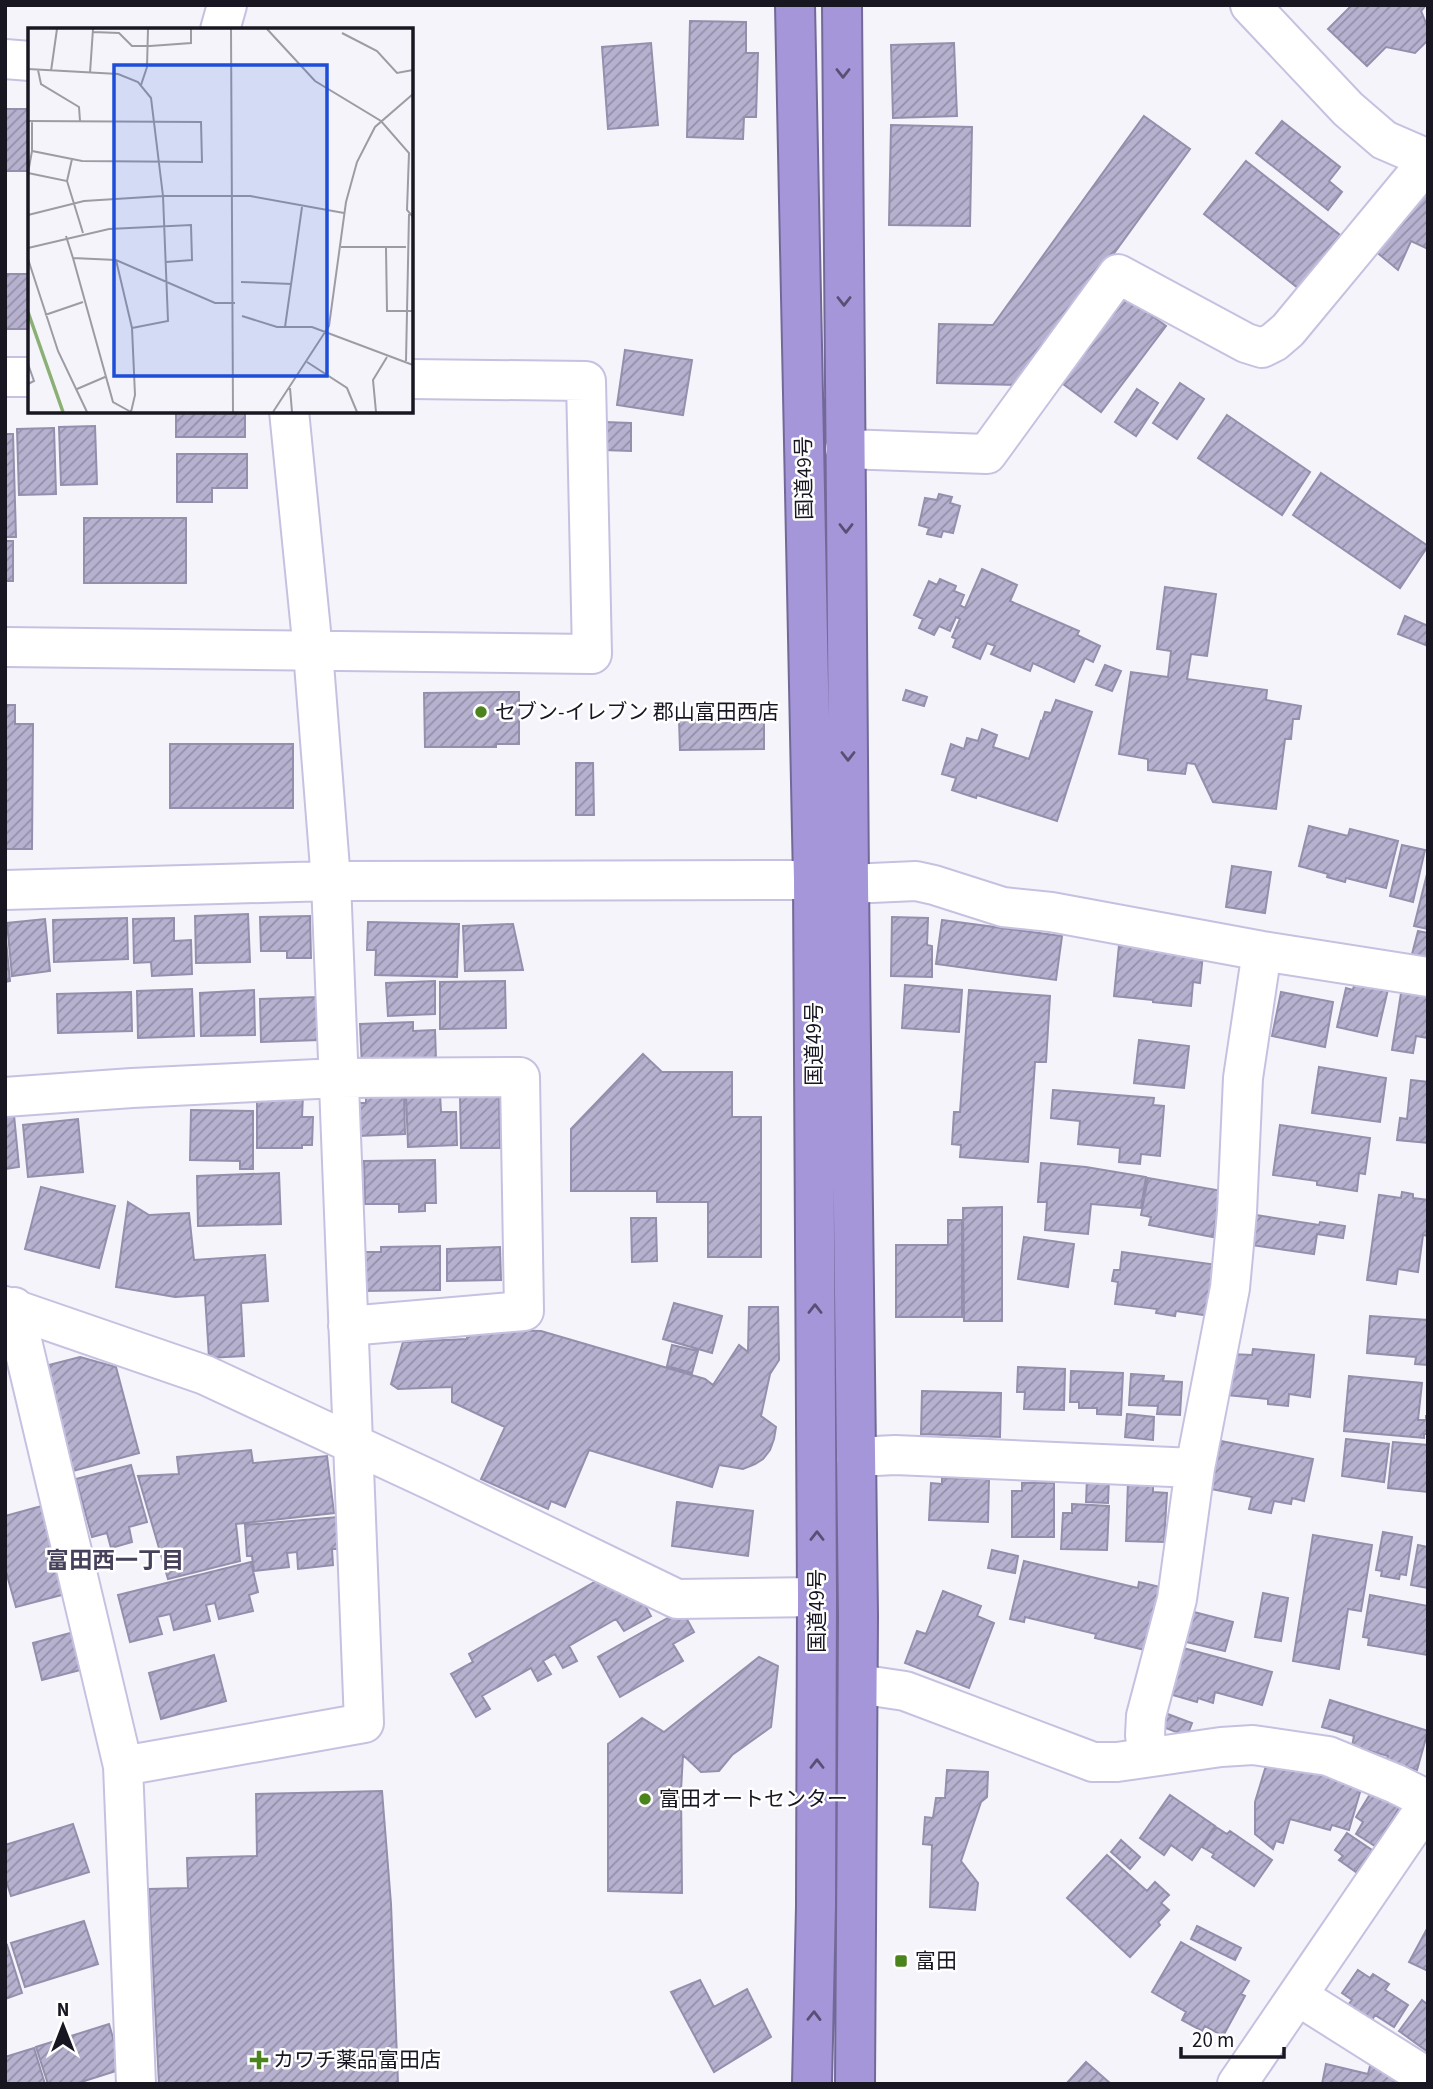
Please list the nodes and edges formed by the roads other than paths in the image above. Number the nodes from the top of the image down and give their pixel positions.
1 (227, 5) edge
2 (795, 5) edge
3 (842, 5) edge
4 (1250, 5) edge
5 (221, 28) edge
6 (5, 60) edge
7 (28, 61) edge
8 (1428, 160) edge
9 (5, 377) edge
10 (28, 377) edge
11 (413, 379) edge
12 (289, 413) edge
13 (845, 449) junction
14 (5, 647) edge
15 (313, 651) junction
16 (331, 881) junction
17 (831, 882) junction
18 (5, 890) edge
19 (1262, 951) junction
20 (1428, 977) edge
21 (338, 1078) junction
22 (5, 1097) edge
23 (9, 1306) edge
24 (348, 1325) junction
25 (353, 1444) junction
26 (856, 1458) junction
27 (1195, 1468) junction
28 (817, 1598) junction
29 (858, 1684) junction
30 (1148, 1756) junction
31 (123, 1766) junction
32 (1428, 1802) edge
33 (1298, 1996) junction
34 (1428, 2078) edge
35 (136, 2084) edge
36 (812, 2084) edge
37 (855, 2084) edge
38 (1237, 2084) edge

1 - 5 street
2 - 17 highway, 国道49号
3 -> 13 highway, 国道49号
4 - 8 street
6 - 7 street
8 - 13 street
9 - 10 street
11 - 15 street
12 - 15 street
13 -> 17 highway, 国道49号
14 - 15 street
15 - 16 street
16 - 17 street
16 - 18 street
16 - 21 street
17 - 19 street
17 - 26 highway, 国道49号
28 -> 17 highway, 国道49号
19 - 20 street
19 - 27 street
21 - 22 street
21 - 24 street
21 - 24 street
23 - 25 street
23 - 31 street
24 - 25 street
25 - 28 street
25 - 31 street
26 - 27 street
26 - 29 highway, 国道49号
27 - 30 street
36 -> 28 highway, 国道49号
29 - 30 street
29 - 37 highway, 国道49号
30 - 32 street
31 - 35 street
32 - 33 street
33 - 34 street
33 - 38 street

